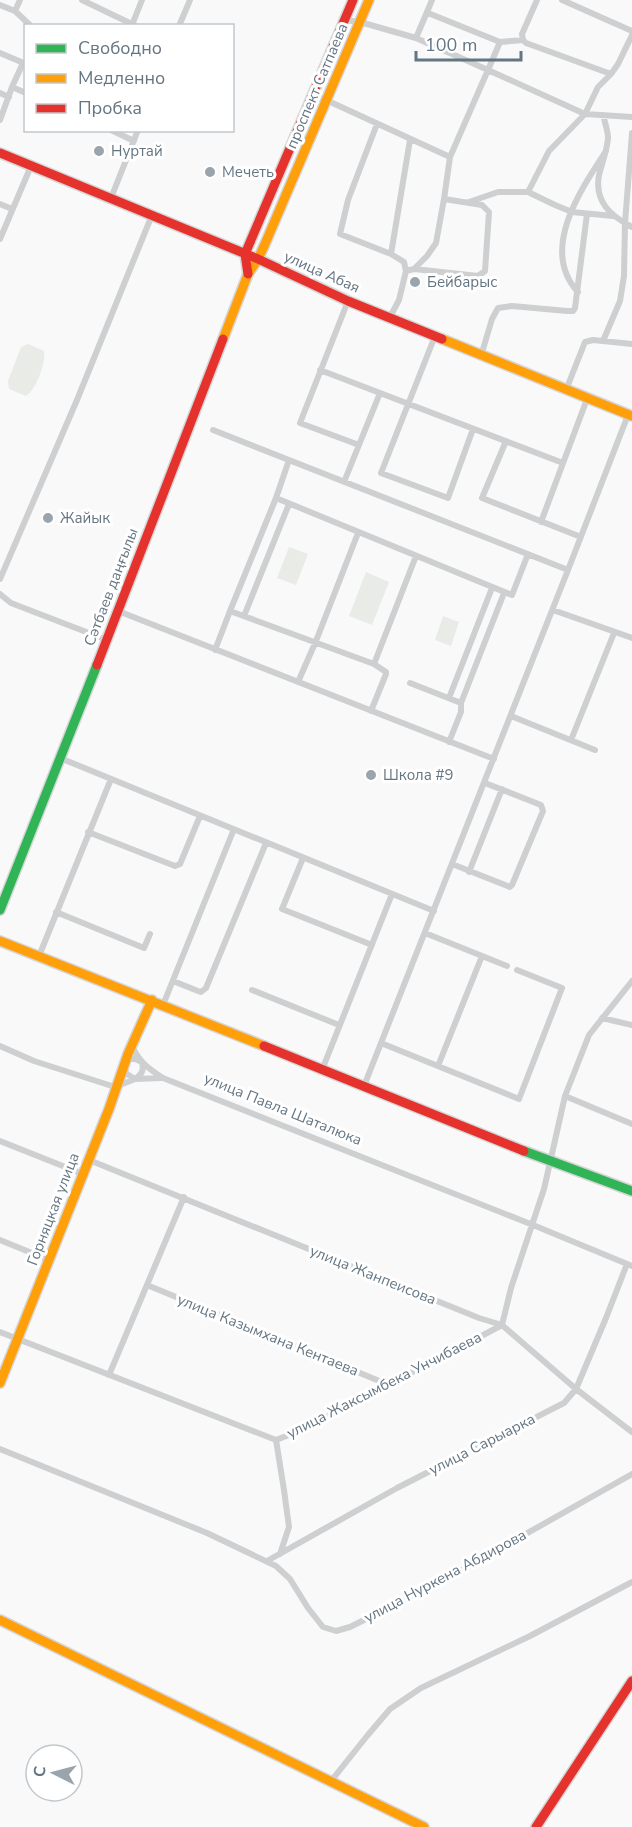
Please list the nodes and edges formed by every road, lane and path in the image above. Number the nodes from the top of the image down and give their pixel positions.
1 (20, 0) edge
2 (82, 0) edge
3 (142, 0) edge
4 (190, 0) edge
5 (353, 0) edge
6 (369, 0) edge
7 (432, 0) edge
8 (537, 0) edge
9 (562, 0) edge
10 (0, 5) edge
11 (15, 11) junction
12 (428, 13) junction
13 (344, 20) junction
14 (360, 22) junction
15 (29, 24) edge
16 (131, 24) edge
17 (133, 24) edge
18 (180, 24) edge
19 (632, 33) edge
20 (416, 38) junction
21 (523, 40) junction
22 (500, 42) junction
23 (0, 53) edge
24 (24, 64) edge
25 (488, 70) junction
26 (610, 74) junction
27 (12, 87) junction
28 (24, 92) edge
29 (0, 93) edge
30 (313, 94) junction
31 (9, 97) junction
32 (327, 101) junction
33 (585, 114) junction
34 (603, 115) junction
35 (632, 117) edge
36 (0, 120) edge
37 (378, 124) junction
38 (115, 132) edge
39 (137, 132) edge
40 (632, 133) edge
41 (410, 140) junction
42 (134, 141) junction
43 (606, 151) junction
44 (0, 153) edge
45 (450, 157) junction
46 (30, 166) junction
47 (528, 192) junction
48 (111, 198) junction
49 (444, 199) junction
50 (468, 202) junction
51 (0, 204) edge
52 (12, 209) junction
53 (572, 212) junction
54 (588, 214) junction
55 (152, 215) junction
56 (614, 216) junction
57 (625, 223) junction
58 (632, 226) edge
59 (0, 238) edge
60 (245, 254) junction
61 (391, 254) junction
62 (258, 259) junction
63 (414, 269) junction
64 (406, 271) junction
65 (248, 274) junction
66 (578, 292) junction
67 (348, 301) junction
68 (390, 317) junction
69 (435, 336) junction
70 (603, 341) junction
71 (632, 344) edge
72 (482, 356) junction
73 (320, 370) junction
74 (566, 390) junction
75 (380, 393) junction
76 (587, 399) junction
77 (409, 404) junction
78 (630, 415) edge
79 (473, 429) junction
80 (213, 430) dead end
81 (506, 441) junction
82 (359, 445) junction
83 (289, 460) junction
84 (563, 463) junction
85 (344, 482) junction
86 (276, 498) junction
87 (289, 504) junction
88 (541, 522) junction
89 (358, 533) junction
90 (581, 537) junction
91 (528, 554) junction
92 (416, 556) junction
93 (568, 570) junction
94 (0, 579) edge
95 (492, 588) junction
96 (504, 593) junction
97 (0, 594) edge
98 (118, 610) junction
99 (553, 610) junction
100 (231, 611) junction
101 (244, 616) junction
102 (614, 633) junction
103 (632, 638) edge
104 (107, 640) junction
105 (316, 641) junction
106 (215, 650) junction
107 (374, 664) junction
108 (298, 682) junction
109 (410, 682) dead end
110 (449, 698) junction
111 (461, 703) junction
112 (371, 711) junction
113 (511, 716) junction
114 (571, 740) junction
115 (449, 742) junction
116 (595, 750) dead end
117 (60, 758) junction
118 (494, 759) junction
119 (111, 779) junction
120 (485, 783) junction
121 (502, 789) junction
122 (200, 816) junction
123 (234, 829) junction
124 (88, 832) junction
125 (266, 843) junction
126 (303, 858) junction
127 (452, 864) junction
128 (470, 872) junction
129 (392, 894) junction
130 (0, 910) edge
131 (434, 911) junction
132 (56, 912) junction
133 (425, 933) junction
134 (150, 934) dead end
135 (0, 941) edge
136 (372, 945) junction
137 (39, 956) junction
138 (482, 956) junction
139 (507, 966) dead end
140 (518, 970) dead end
141 (173, 981) junction
142 (632, 981) edge
143 (252, 990) dead end
144 (152, 1000) junction
145 (163, 1006) junction
146 (602, 1018) junction
147 (339, 1025) junction
148 (632, 1025) edge
149 (381, 1043) junction
150 (131, 1045) junction
151 (0, 1046) edge
152 (142, 1062) junction
153 (124, 1063) junction
154 (438, 1066) junction
155 (322, 1070) junction
156 (163, 1078) junction
157 (135, 1079) junction
158 (364, 1086) junction
159 (115, 1087) junction
160 (565, 1096) junction
161 (632, 1124) edge
162 (0, 1141) edge
163 (88, 1160) junction
164 (550, 1162) junction
165 (83, 1174) junction
166 (632, 1191) edge
167 (184, 1197) junction
168 (533, 1225) junction
169 (0, 1240) edge
170 (49, 1260) junction
171 (629, 1265) edge
172 (147, 1285) junction
173 (502, 1325) junction
174 (0, 1332) edge
175 (18, 1339) junction
176 (109, 1375) junction
177 (0, 1383) edge
178 (388, 1385) junction
179 (576, 1389) junction
180 (632, 1432) edge
181 (276, 1440) junction
182 (0, 1449) edge
183 (632, 1474) edge
184 (280, 1554) junction
185 (267, 1561) junction
186 (632, 1582) edge
187 (0, 1620) edge
188 (632, 1682) edge
189 (332, 1781) junction
190 (424, 1827) edge
191 (536, 1827) edge

1 - 11 street
2 - 16 street
3 - 17 street
4 - 18 street
5 - 13 street, проспект Сатпаева
6 - 14 street, проспект Сатпаева
7 - 12 street
8 - 21 street
9 - 19 street
10 - 11 street
11 - 15 street
12 - 20 street
12 - 22 street
13 - 14 street
13 - 30 street, проспект Сатпаева
14 - 20 street
14 - 32 street, проспект Сатпаева
19 - 26 street
20 - 25 street
21 - 22 street
21 - 26 street
22 - 25 street
23 - 24 street
24 - 27 street
25 - 33 street
25 - 45 street
26 - 33 street
27 - 28 street
27 - 31 street
29 - 31 street
30 - 32 street
30 - 60 street, проспект Сатпаева
31 - 36 street
32 - 37 street
32 - 62 street, проспект Сатпаева
33 - 34 street
33 - 47 street
34 - 35 street
34 - 43 street
37 - 41 street
37 - 61 street
38 - 42 street
39 - 42 street
40 - 57 street
41 - 45 street
41 - 61 street
42 - 48 street
43 - 53 street
43 - 56 street
44 - 46 street, улица Абая
45 - 49 street
46 - 48 street, улица Абая
46 - 52 street
47 - 50 street
47 - 53 street
48 - 55 street, улица Абая
49 - 50 street
49 - 63 street
50 - 63 street
51 - 52 street
52 - 59 street
53 - 54 street
53 - 66 street
54 - 56 street
54 - 66 street
55 - 60 street, улица Абая
55 - 94 street
56 - 57 street
57 - 58 street
57 - 70 street
60 - 62 street, улица Абая
60 - 65 street
61 - 64 street
62 - 65 street, проспект Сатпаева
62 - 67 street, улица Абая
63 - 64 street
64 - 68 street
65 - 98 street, Сәтбаев даңғылы
66 - 72 street
67 - 68 street, улица Абая
67 - 73 street
68 - 69 street, улица Абая
69 - 72 street, улица Абая
69 - 77 street
70 - 71 street
70 - 74 street
72 - 74 street, улица Абая
73 - 75 street
73 - 82 street
74 - 76 street, улица Абая
75 - 77 street
75 - 82 street
76 - 78 street, улица Абая
76 - 84 street
77 - 79 street
77 - 79 street
78 - 90 street
79 - 81 street
80 - 83 street
81 - 84 street
81 - 88 street
82 - 85 street
83 - 85 street
83 - 86 street
84 - 88 street
85 - 91 street
86 - 87 street
86 - 100 street
87 - 89 street
87 - 101 street
88 - 90 street
89 - 92 street
89 - 105 street
90 - 93 street
91 - 93 street
91 - 96 street
92 - 95 street
92 - 107 street
93 - 99 street
95 - 96 street
95 - 110 street
96 - 111 street
97 - 104 street
98 - 104 street, Сәтбаев даңғылы
98 - 106 street
99 - 102 street
99 - 113 street
100 - 101 street
100 - 106 street
101 - 105 street
102 - 103 street
102 - 114 street
104 - 117 street, Сәтбаев даңғылы
105 - 107 street
105 - 108 street
106 - 108 street
107 - 112 street
108 - 112 street
109 - 110 street
110 - 111 street
111 - 115 street
112 - 115 street
113 - 114 street
113 - 118 street
114 - 116 street
115 - 118 street
117 - 119 street
117 - 130 street, Сәтбаев даңғылы
118 - 120 street
119 - 122 street
119 - 124 street
120 - 121 street
120 - 127 street
121 - 128 street
121 - 128 street
122 - 123 street
122 - 124 street
123 - 125 street
123 - 141 street
124 - 132 street
125 - 126 street
125 - 141 street
126 - 129 street
126 - 136 street
127 - 128 street
127 - 131 street
129 - 131 street
129 - 136 street
131 - 133 street
132 - 134 street
132 - 137 street
133 - 138 street
133 - 149 street
135 - 137 street
136 - 147 street
137 - 144 street
138 - 139 street
138 - 154 street
140 - 154 street
141 - 145 street
142 - 146 street
143 - 147 street
144 - 145 street
144 - 150 street
145 - 155 street
146 - 148 street
146 - 160 street
147 - 155 street
149 - 154 street
149 - 158 street
150 - 152 street, улица Павла Шаталюка
150 - 153 street, Горняцкая улица
151 - 159 street
152 - 153 street
152 - 156 street, улица Павла Шаталюка
152 - 157 street
153 - 157 street
153 - 159 street, Горняцкая улица
155 - 158 street
156 - 157 street
156 - 168 street, улица Павла Шаталюка
157 - 159 street
158 - 164 street
159 - 163 street, Горняцкая улица
160 - 161 street
160 - 164 street
162 - 165 street
163 - 165 street, Горняцкая улица
163 - 167 street, улица Жанпеисова
164 - 166 street
164 - 168 street
165 - 170 street, Горняцкая улица
167 - 172 street
167 - 173 street, улица Жанпеисова
168 - 171 street, улица Павла Шаталюка
168 - 173 street
169 - 170 street
170 - 175 street, Горняцкая улица
171 - 179 street, улица Сарыарка
172 - 176 street
172 - 178 street, улица Казымхана Кентаева
173 - 178 street, улица Жаксымбека Унчибаева
173 - 179 street, улица Жанпеисова
174 - 175 street, улица Жаксымбека Унчибаева
175 - 176 street, улица Жаксымбека Унчибаева
175 - 177 street, Горняцкая улица
176 - 181 street, улица Жаксымбека Унчибаева
178 - 181 street, улица Жаксымбека Унчибаева
179 - 180 street, улица Жанпеисова
179 - 184 street, улица Сарыарка
181 - 184 street
182 - 185 street
183 - 185 street, улица Нуркена Абдирова
184 - 185 street, улица Сарыарка
186 - 189 street
187 - 189 street
188 - 191 street
189 - 190 street

